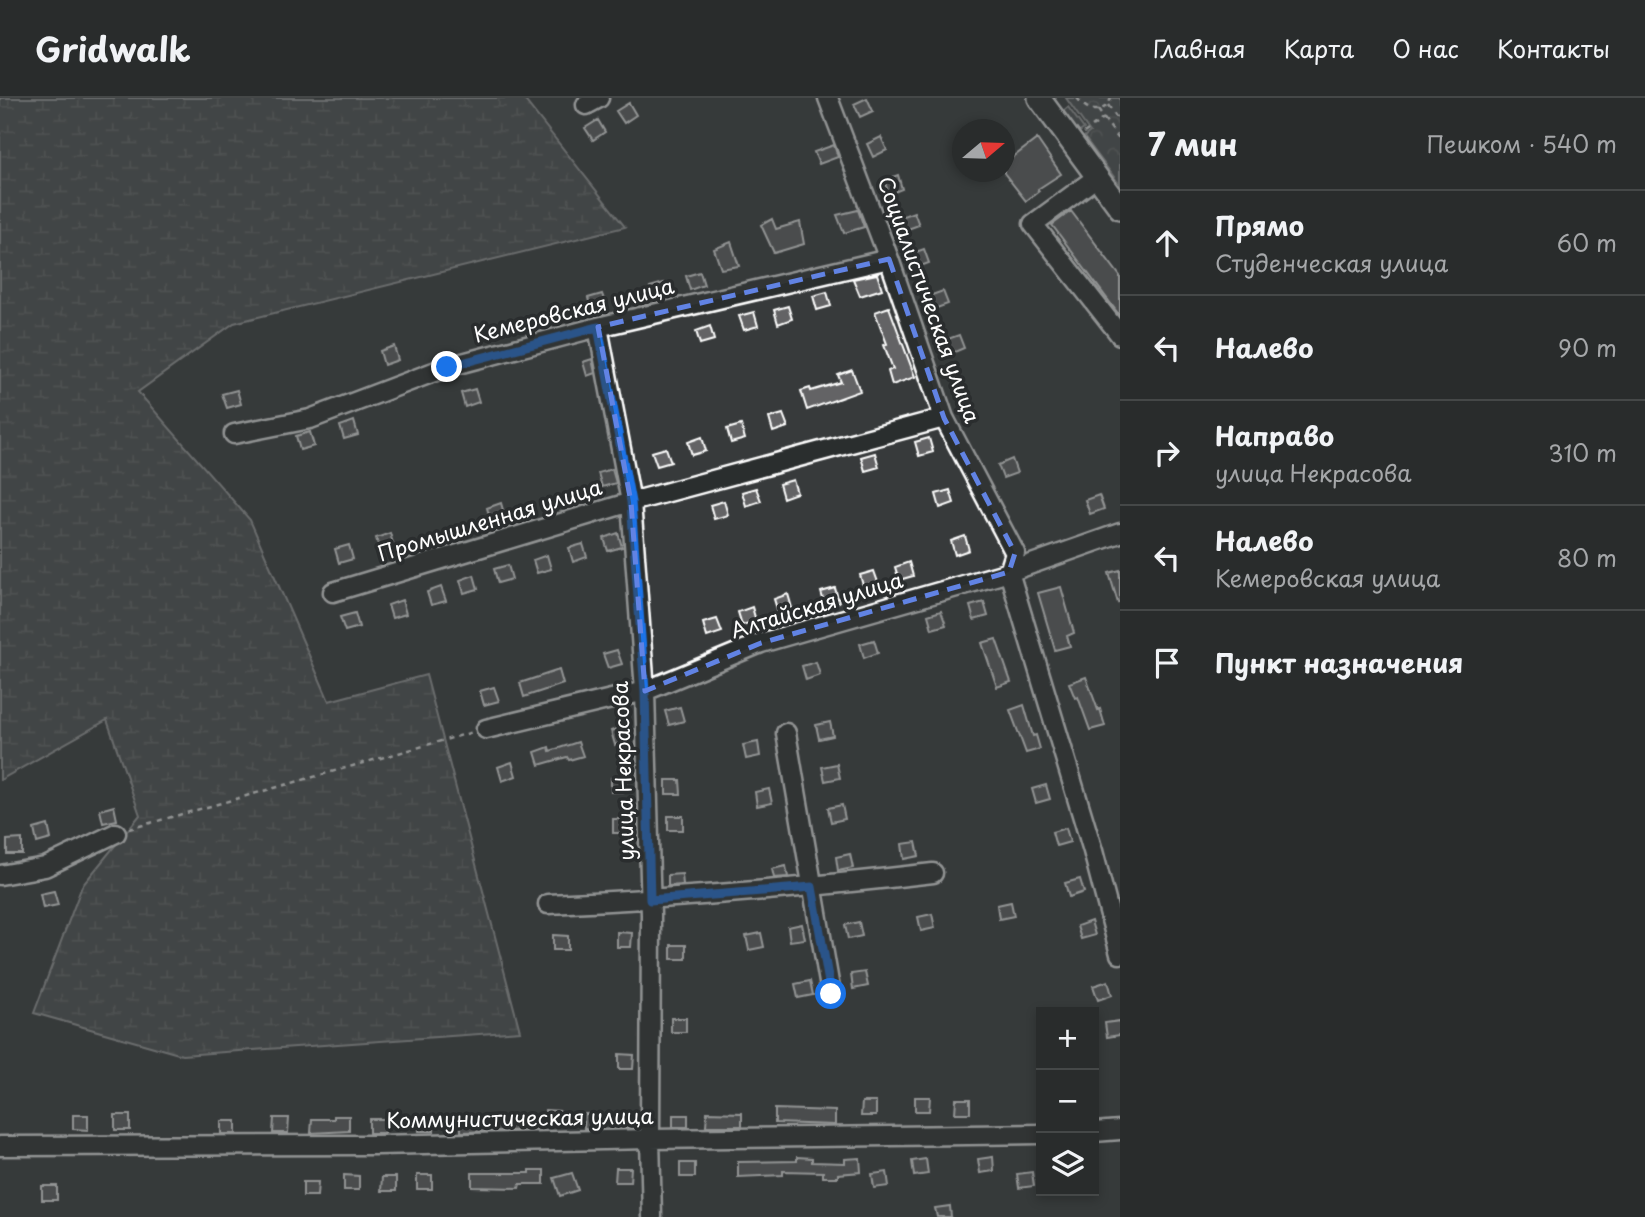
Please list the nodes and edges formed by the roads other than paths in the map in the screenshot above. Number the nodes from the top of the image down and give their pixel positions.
1 (828, 98) edge
2 (1039, 98) edge
3 (1097, 177) junction
4 (1120, 208) edge
5 (889, 259) junction
6 (598, 327) junction
7 (1120, 335) edge
8 (944, 418) junction
9 (234, 433) dead end
10 (631, 502) junction
11 (1120, 533) edge
12 (1009, 572) junction
13 (332, 592) dead end
14 (645, 691) junction
15 (486, 729) road end
16 (786, 733) dead end
17 (117, 833) road end
18 (933, 873) dead end
19 (0, 875) edge
20 (812, 887) junction
21 (650, 900) junction
22 (548, 904) dead end
23 (1120, 954) edge
24 (831, 994) dead end
25 (1120, 1130) edge
26 (1099, 1132) edge
27 (1036, 1134) edge
28 (650, 1139) junction
29 (0, 1146) edge
30 (652, 1217) edge

1 - 5 street, Социалистическая улица
2 - 3 main road
3 - 4 main road
3 - 7 street
5 - 6 street, Кемеровская улица
5 - 8 street, Социалистическая улица
6 - 9 street, Кемеровская улица
6 - 10 street, улица Некрасова
8 - 10 street, Промышленная улица
8 - 12 street, Социалистическая улица
10 - 13 street, Промышленная улица
10 - 14 street, улица Некрасова
11 - 12 street, Алтайская улица
12 - 14 street, Алтайская улица
12 - 23 street, Социалистическая улица
14 - 15 street, Алтайская улица
14 - 21 street, улица Некрасова
16 - 20 street
17 - 19 street
18 - 20 street
20 - 21 street
20 - 24 street
21 - 22 street
21 - 28 street, улица Некрасова
25 - 26 street
27 - 28 street, Коммунистическая улица
28 - 29 street, Коммунистическая улица
28 - 30 street, улица Некрасова

